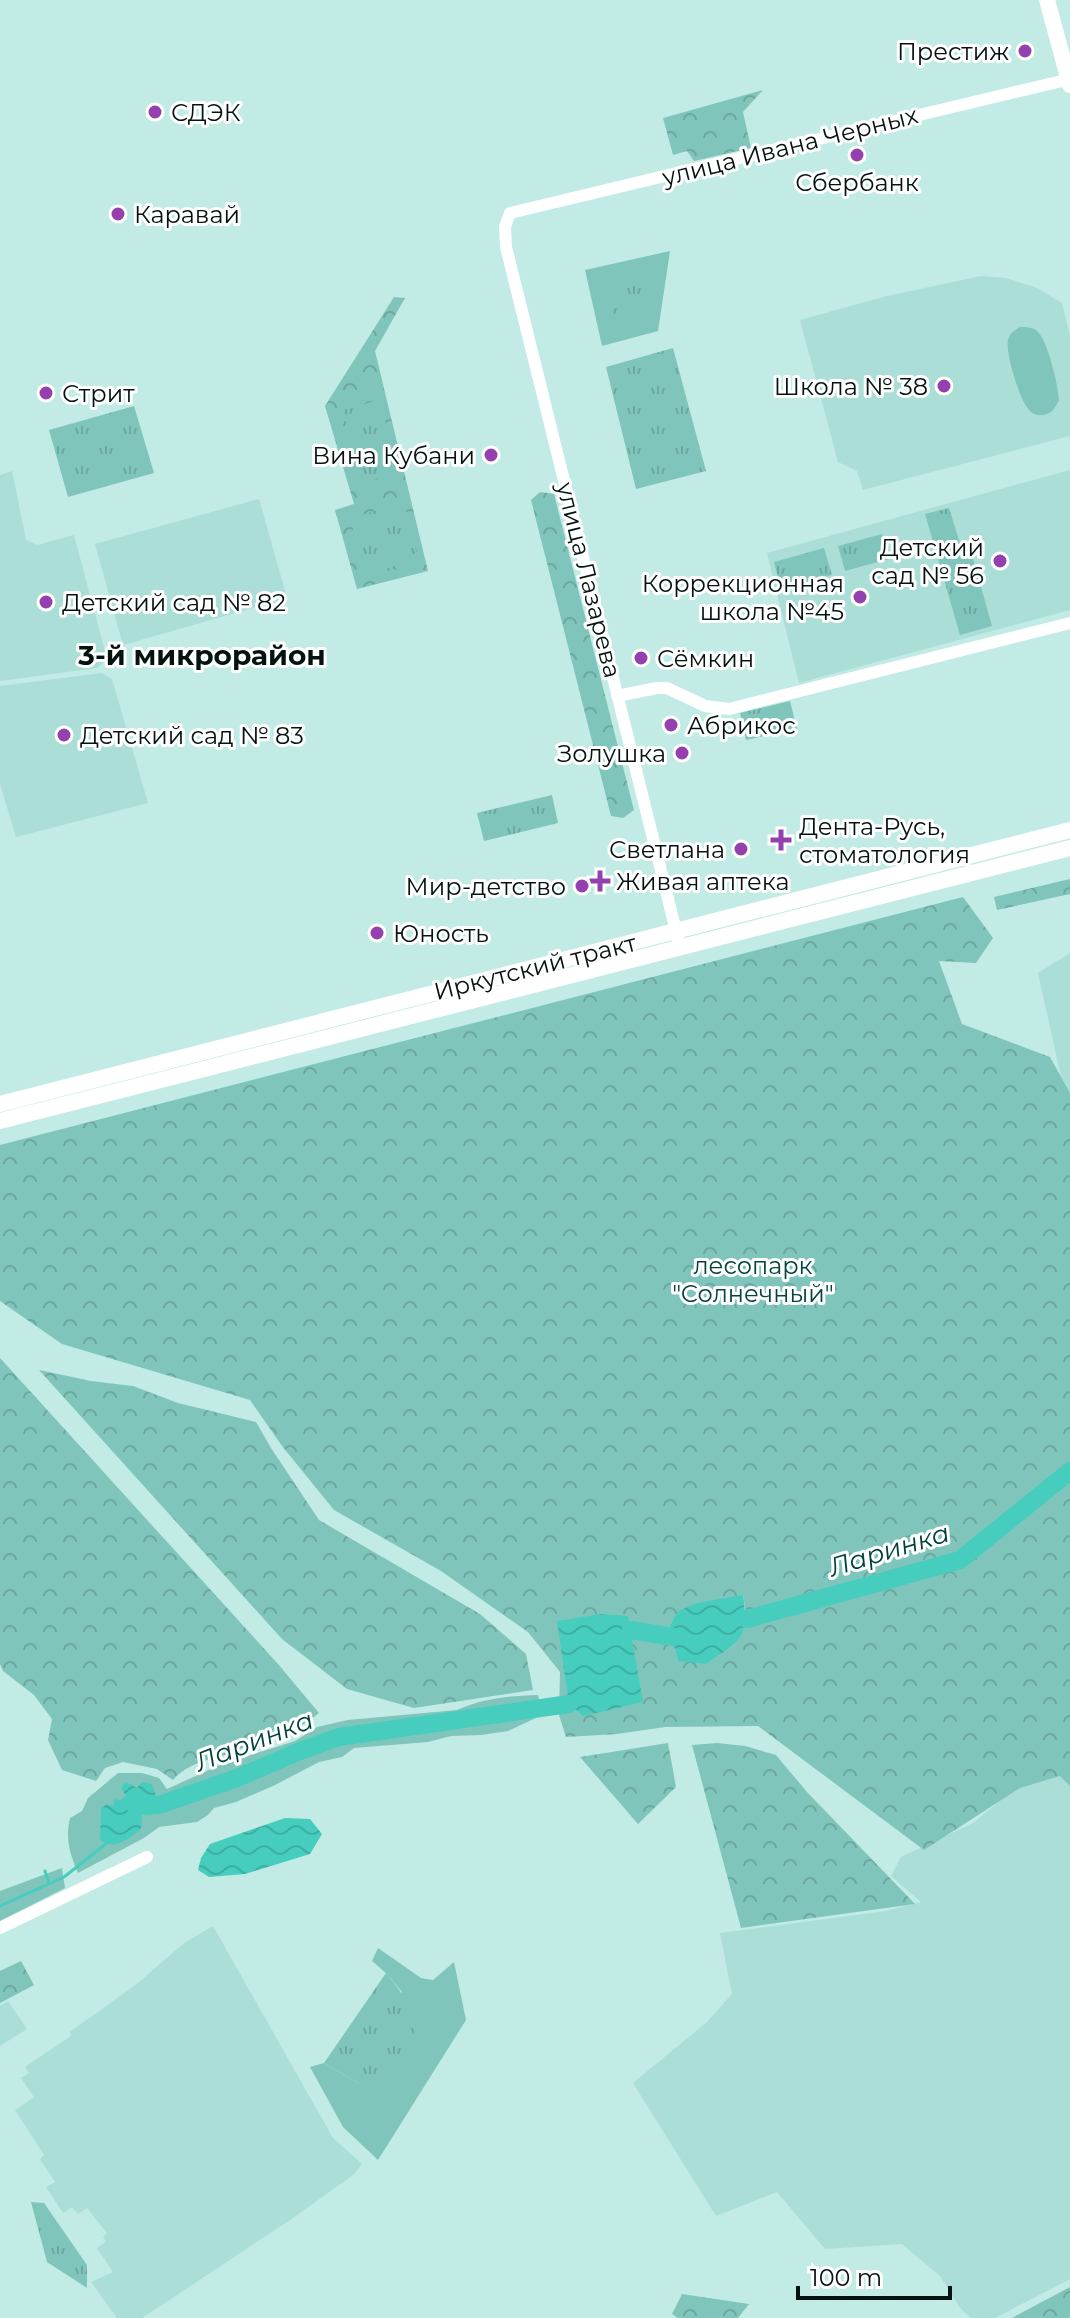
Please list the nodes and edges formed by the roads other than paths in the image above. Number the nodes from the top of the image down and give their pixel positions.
1 (1047, 0) edge
2 (1069, 81) edge
3 (510, 213) joint
4 (1070, 623) edge
5 (617, 696) junction
6 (1070, 830) edge
7 (1070, 848) edge
8 (678, 939) junction
9 (0, 1104) edge
10 (0, 1121) edge
11 (147, 1857) dead end
12 (0, 1928) edge

1 - 2 main road
2 - 3 street, улица Ивана Черных
3 - 5 street, улица Лазарева
4 - 5 street
5 - 8 street, улица Лазарева
6 - 8 main road, Иркутский тракт
7 - 8 main road, Иркутский тракт
8 - 9 main road, Иркутский тракт
8 - 10 main road, Иркутский тракт
11 - 12 street

